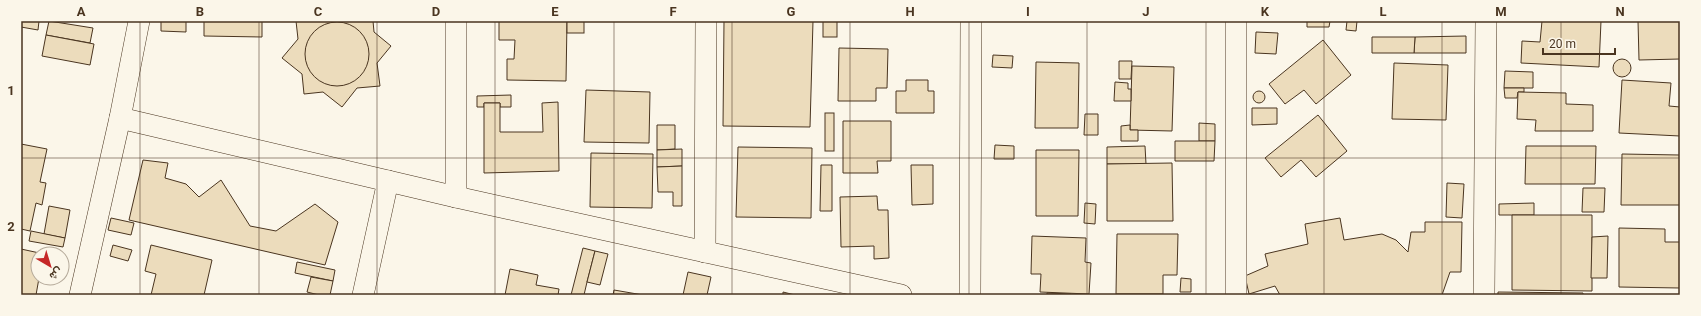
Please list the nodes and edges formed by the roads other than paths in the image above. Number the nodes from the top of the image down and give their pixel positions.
1 (139, 21) edge
2 (456, 21) edge
3 (706, 21) edge
4 (971, 21) edge
5 (1236, 21) edge
6 (1486, 21) edge
7 (120, 118) junction
8 (388, 181) junction
9 (456, 197) junction
10 (705, 252) junction
11 (80, 295) edge
12 (363, 295) edge
13 (901, 295) edge
14 (970, 295) edge
15 (1236, 295) edge
16 (1484, 295) edge

1 - 7 street
2 - 9 street
3 - 10 street
4 - 14 street
5 - 15 street
6 - 16 street
7 - 8 street
7 - 11 street
8 - 9 street
8 - 12 street
9 - 10 street
10 - 13 street

